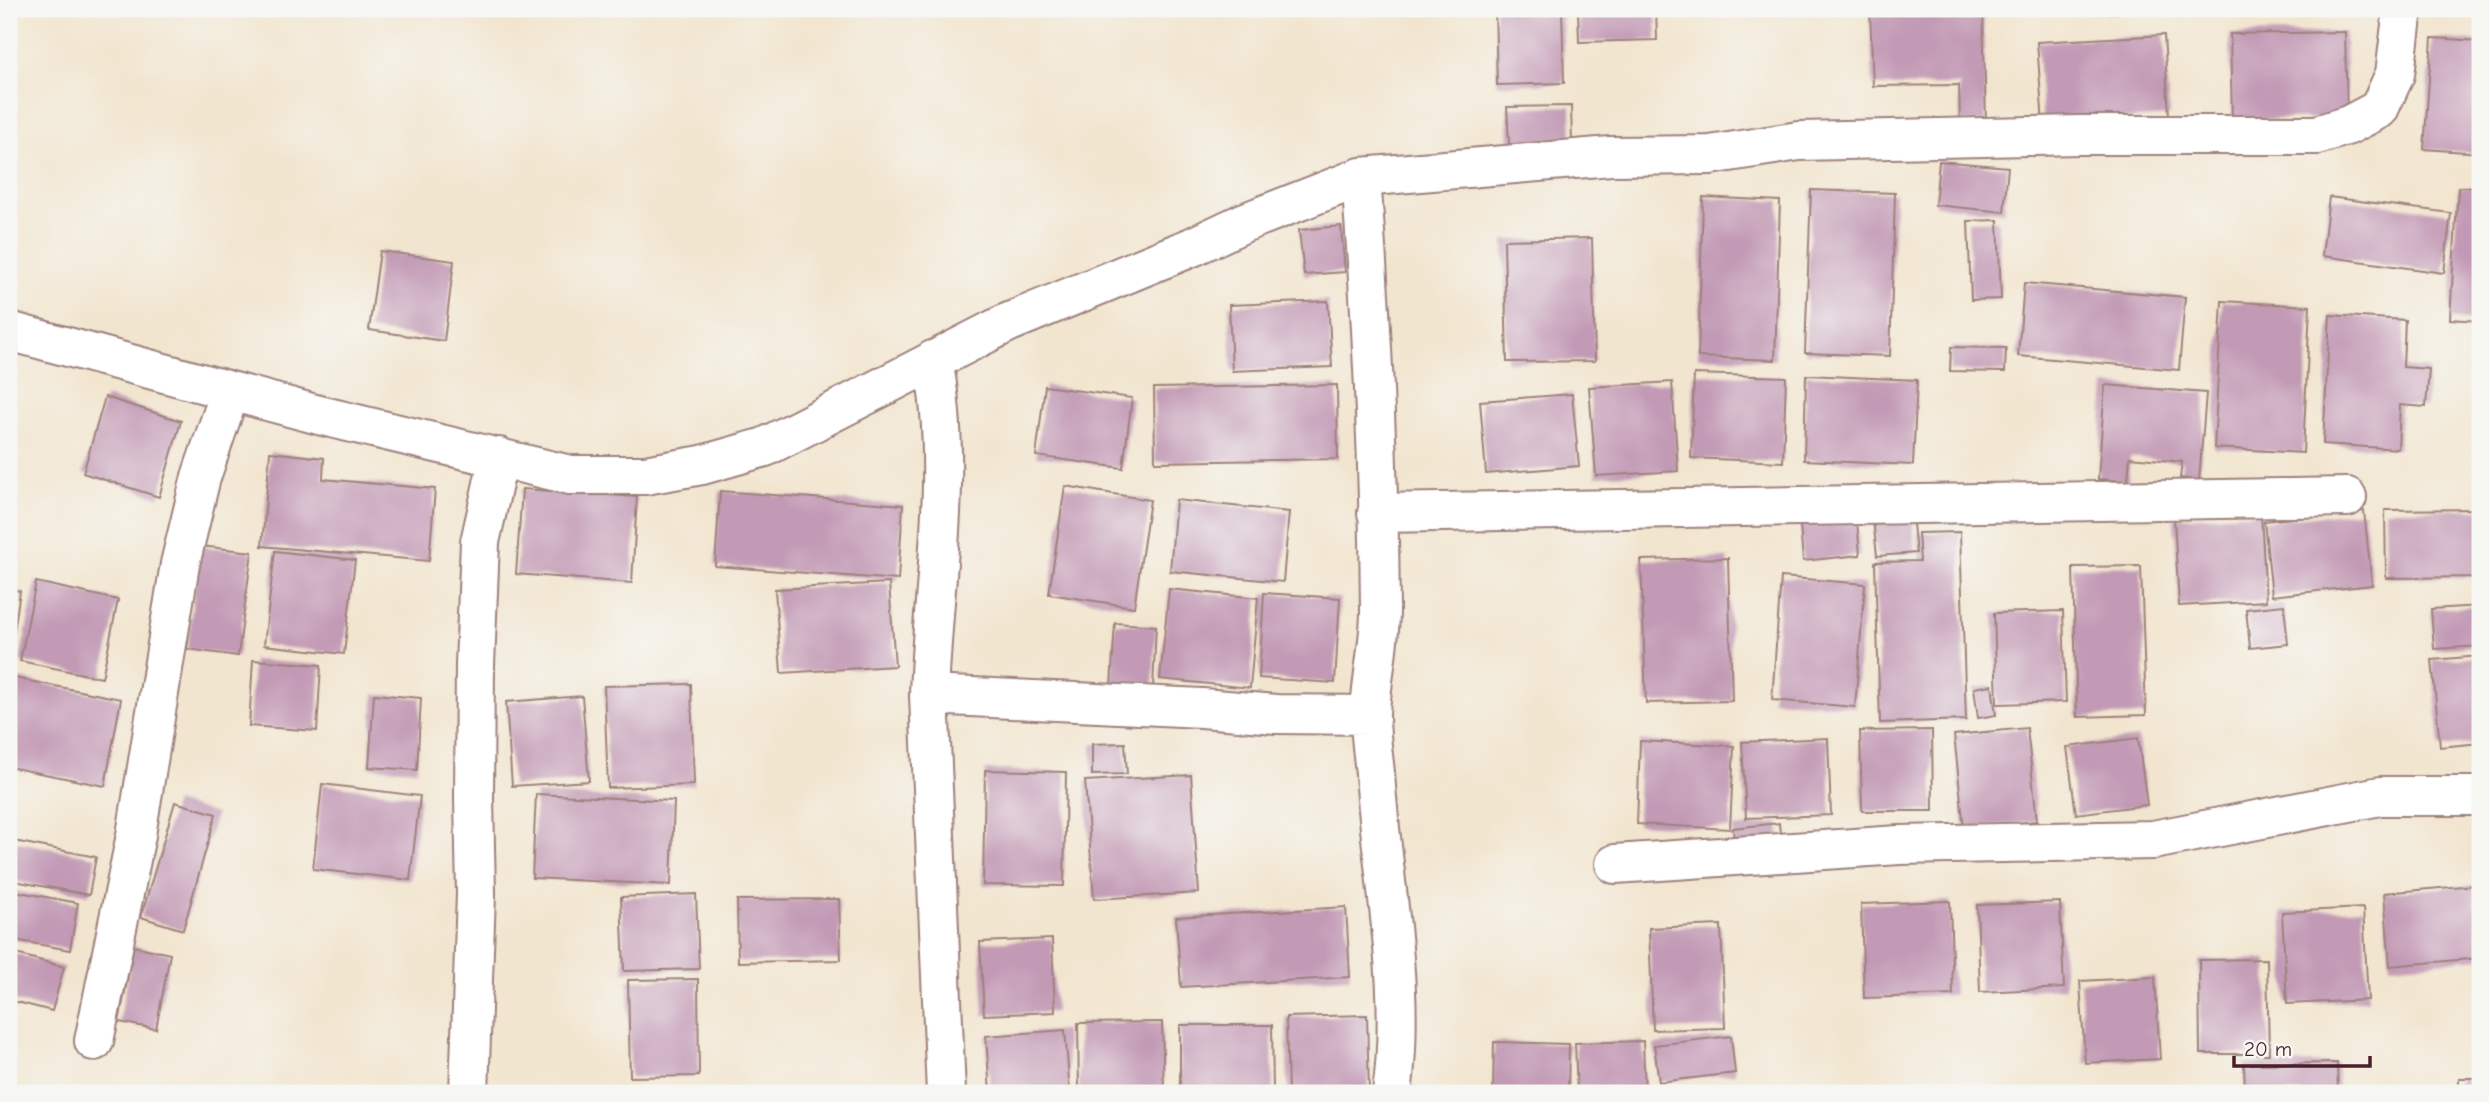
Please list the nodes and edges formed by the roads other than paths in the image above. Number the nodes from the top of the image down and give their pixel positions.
1 (2403, 9) edge
2 (1361, 177) junction
3 (9, 331) edge
4 (933, 360) junction
5 (230, 392) junction
6 (499, 457) junction
7 (2347, 497) dead end
8 (1377, 513) junction
9 (929, 695) junction
10 (1370, 715) junction
11 (2480, 796) edge
12 (1615, 864) dead end
13 (94, 1041) dead end
14 (470, 1093) edge
15 (946, 1093) edge
16 (1392, 1093) edge

1 - 2 street
2 - 4 street
2 - 8 street
3 - 5 street
4 - 6 street
4 - 9 street
5 - 6 street
5 - 13 street
6 - 14 street
7 - 8 street
8 - 10 street
9 - 10 street
9 - 15 street
10 - 16 street
11 - 12 street

